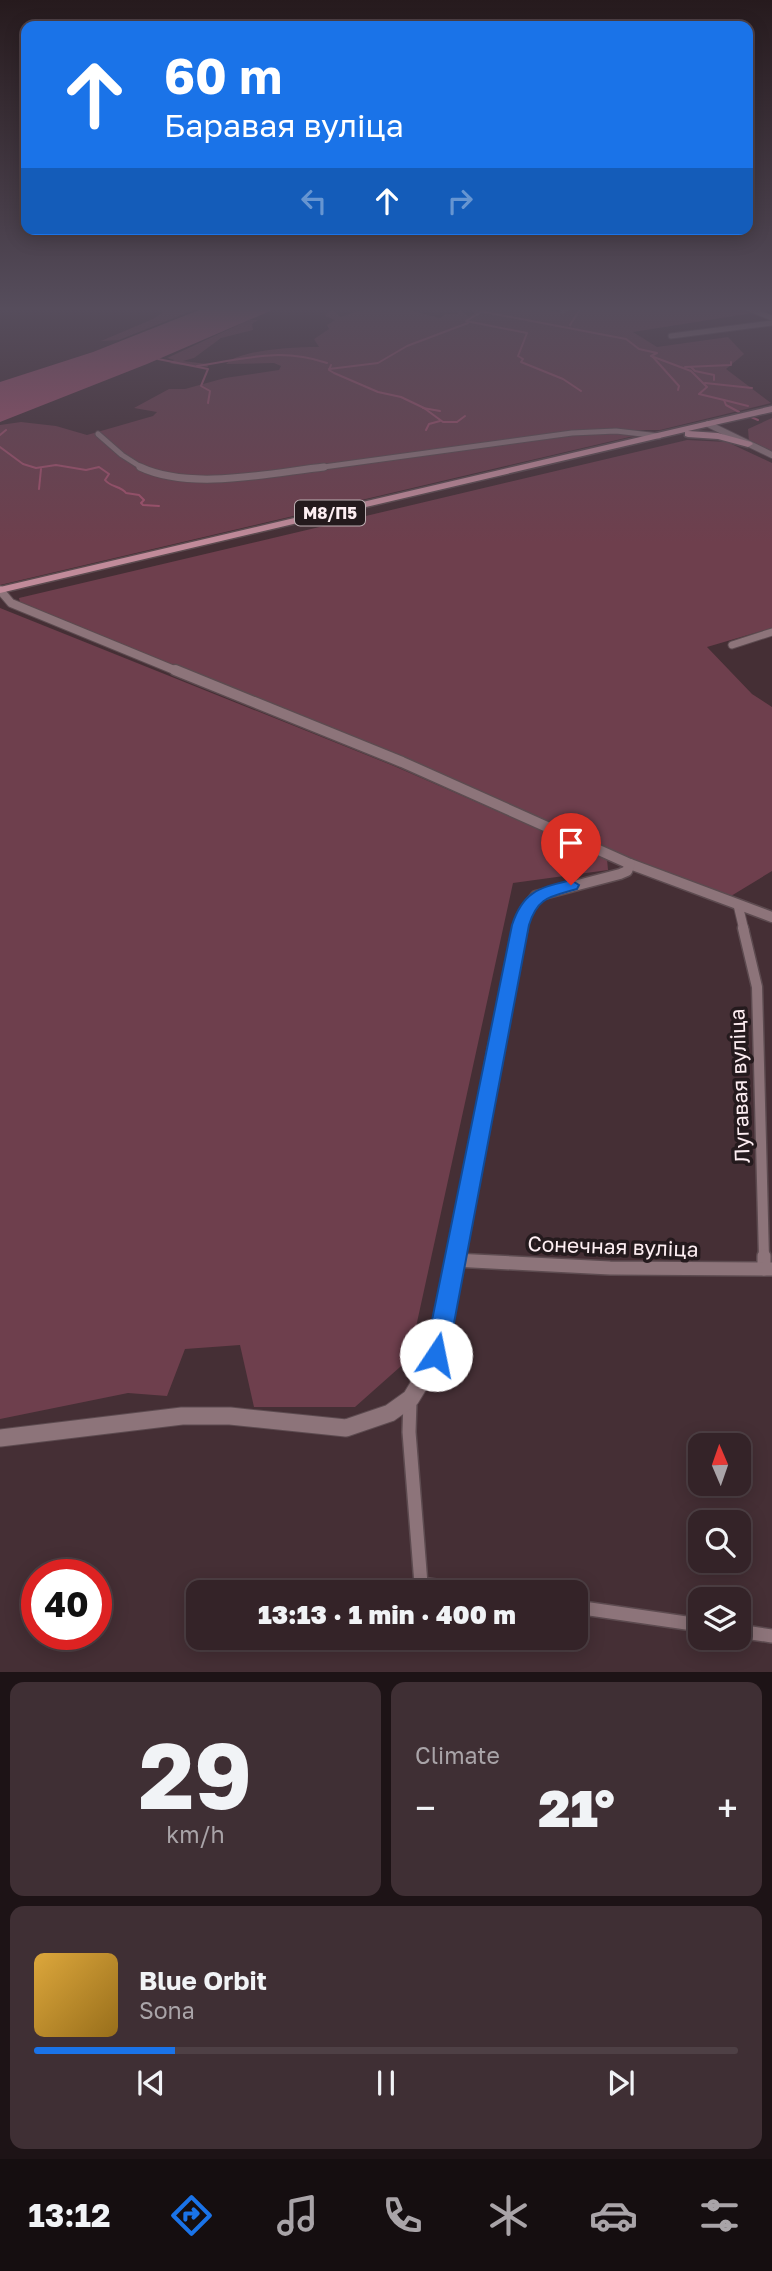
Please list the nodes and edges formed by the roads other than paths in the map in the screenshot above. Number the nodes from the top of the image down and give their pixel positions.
1 (772, 409) edge
2 (751, 414) junction
3 (708, 424) junction
4 (97, 434) dead end
5 (659, 436) junction
6 (748, 444) junction
7 (772, 455) edge
8 (0, 590) edge
9 (772, 632) edge
10 (732, 645) dead end
11 (630, 864) junction
12 (738, 905) junction
13 (772, 917) edge
14 (454, 1260) junction
15 (768, 1269) edge
16 (411, 1398) junction
17 (0, 1438) edge
18 (420, 1580) edge
19 (588, 1609) edge
20 (688, 1623) edge
21 (751, 1633) edge
22 (772, 1636) edge

1 - 2 main road, М8/П5
2 - 3 main road, М8/П5
2 - 6 main road
3 - 5 main road, М8/П5
3 - 6 street
4 - 5 street
5 - 6 main road
5 - 8 main road, М8/П5
6 - 7 street
8 - 11 street
9 - 10 street
11 - 12 street
11 - 14 street
12 - 13 street
12 - 15 street, Лугавая вуліца
14 - 15 street, Сонечная вуліца
14 - 16 street
16 - 17 street
16 - 18 street
19 - 20 street
21 - 22 street

